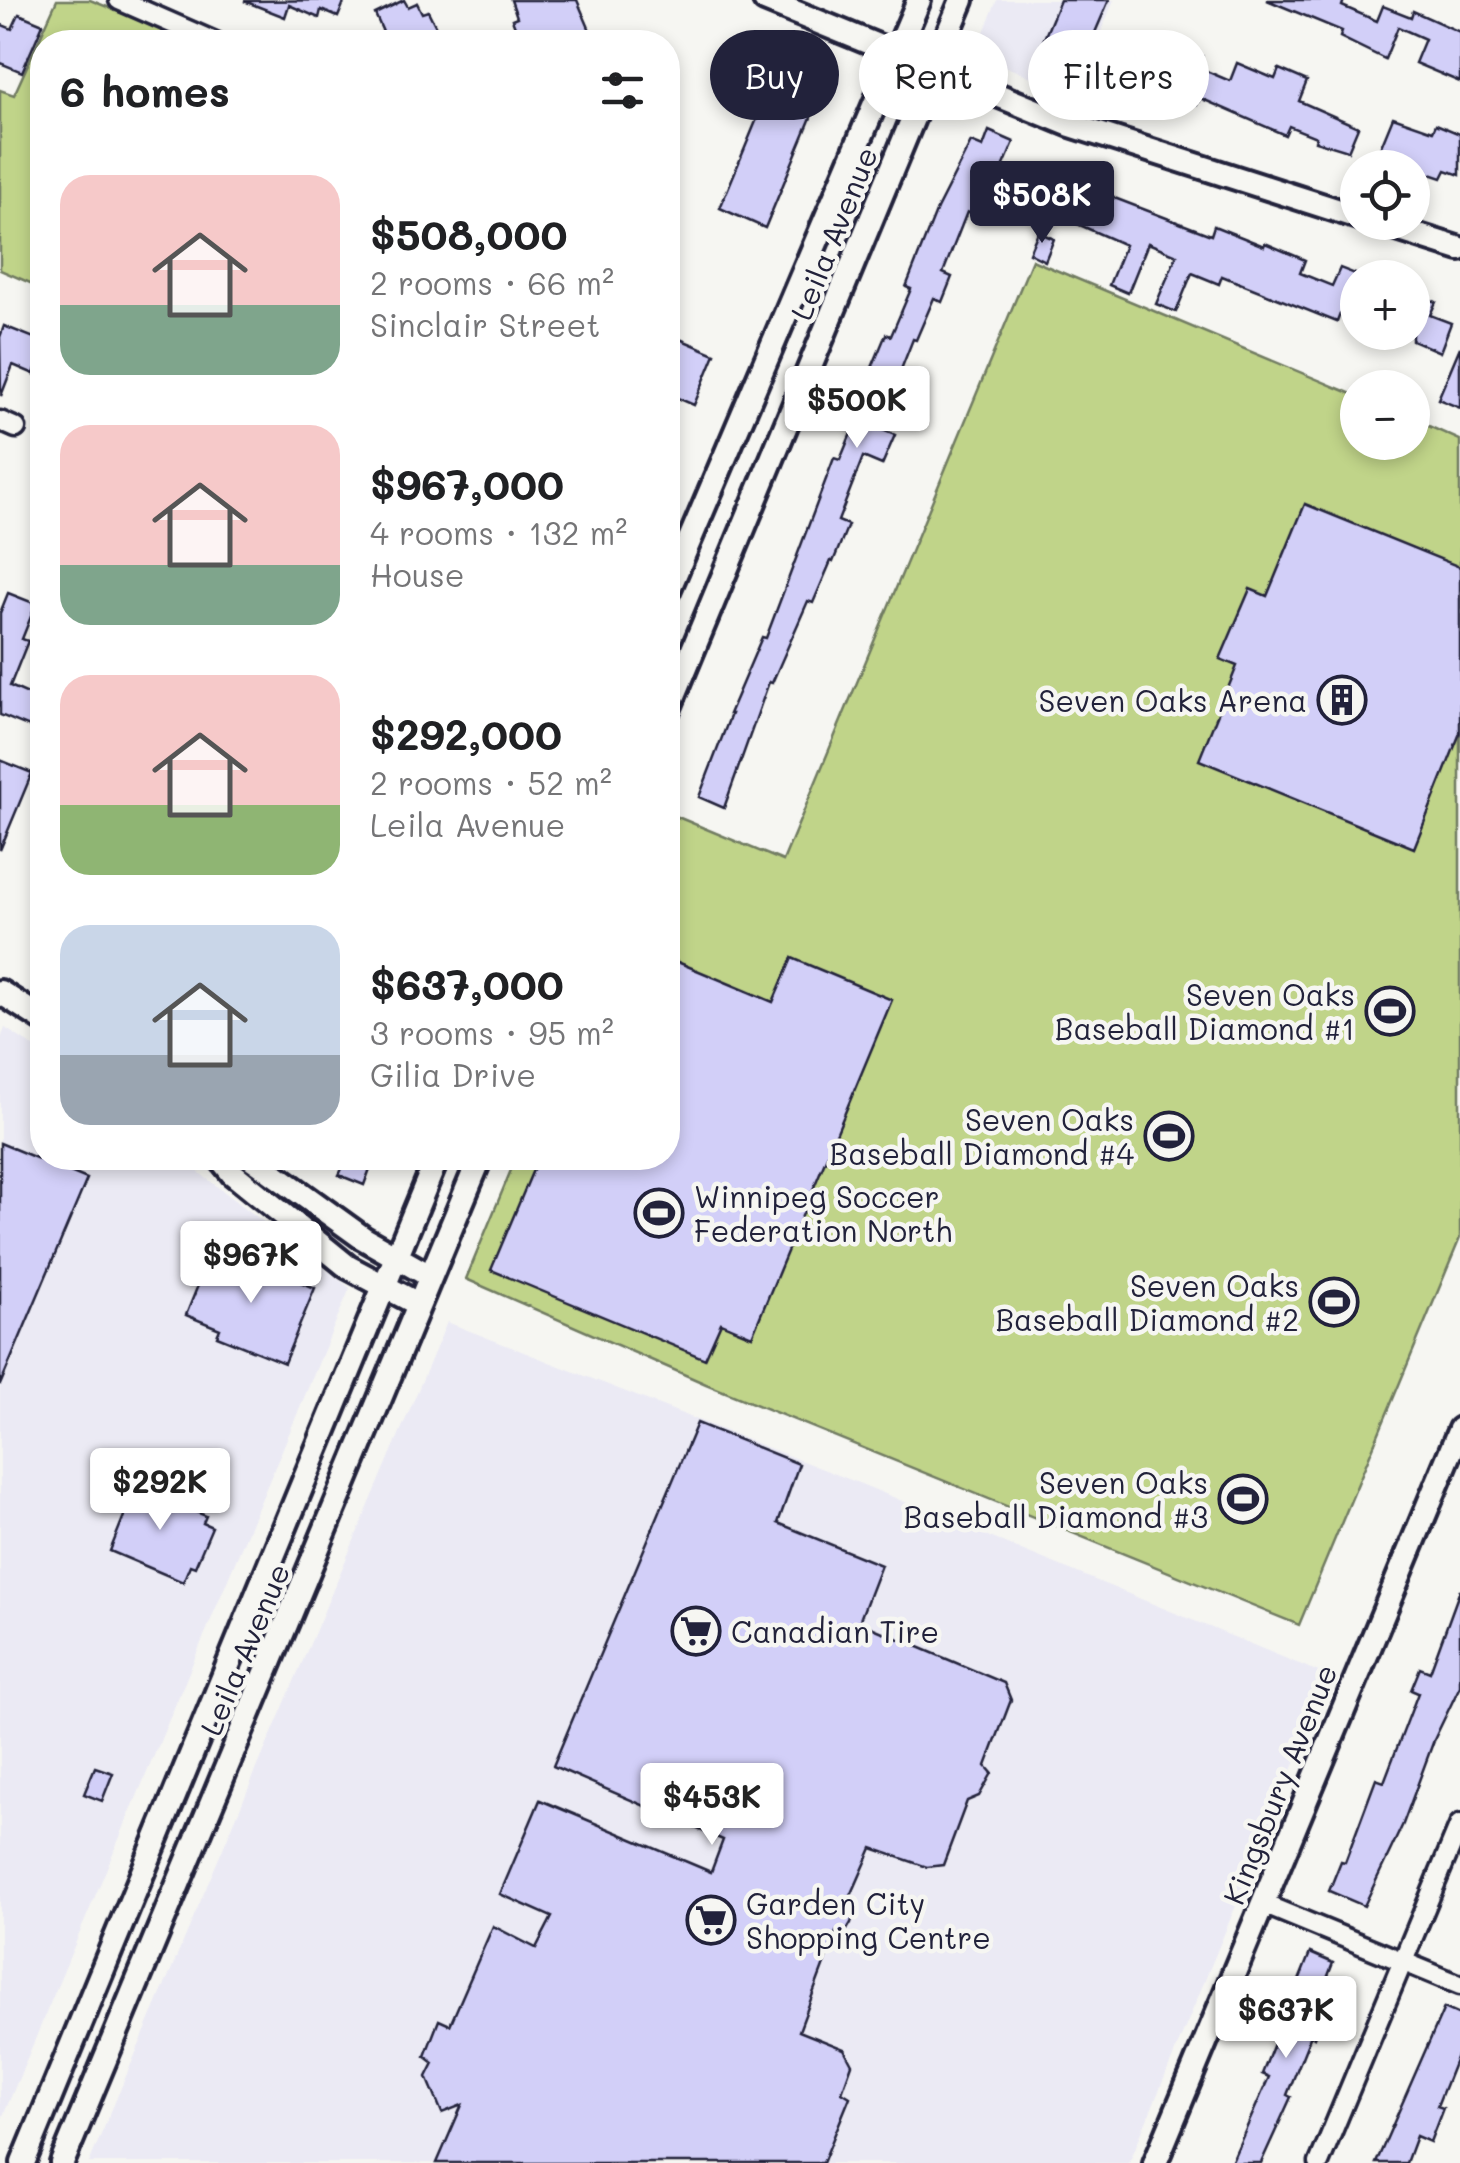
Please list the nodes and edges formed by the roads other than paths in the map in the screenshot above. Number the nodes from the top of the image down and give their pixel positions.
1 (119, 0) edge
2 (766, 0) edge
3 (919, 0) edge
4 (962, 0) edge
5 (148, 5) edge
6 (194, 30) edge
7 (907, 30) edge
8 (949, 30) edge
9 (859, 39) edge
10 (1008, 99) edge
11 (869, 120) edge
12 (911, 120) edge
13 (1340, 211) edge
14 (1430, 239) edge
15 (1460, 249) edge
16 (680, 563) edge
17 (680, 678) edge
18 (0, 992) edge
19 (30, 1011) edge
20 (230, 1170) edge
21 (269, 1170) edge
22 (431, 1170) edge
23 (475, 1170) edge
24 (395, 1258) junction
25 (430, 1276) junction
26 (382, 1287) junction
27 (418, 1304) junction
28 (1460, 1429) edge
29 (1460, 1824) edge
30 (1263, 1904) junction
31 (1403, 1962) junction
32 (1460, 1985) edge
33 (23, 2163) edge
34 (62, 2163) edge
35 (1155, 2163) edge
36 (1319, 2163) edge

1 - 5 street
2 - 9 main road
3 - 7 main road, Leila Avenue
4 - 8 main road, Leila Avenue
5 - 6 street
10 - 13 main road
11 - 16 main road, Leila Avenue
12 - 17 main road, Leila Avenue
14 - 15 main road
18 - 19 main road
20 - 26 main road
21 - 24 main road
22 - 24 main road, Leila Avenue
23 - 25 main road, Leila Avenue
24 - 25 main road
24 - 26 main road, Leila Avenue
25 - 27 main road, Leila Avenue
26 - 27 main road
26 - 33 main road, Leila Avenue
27 - 34 main road, Leila Avenue
28 - 30 main road, Kingsbury Avenue
29 - 31 street
30 - 31 street
30 - 35 main road, Kingsbury Avenue
31 - 32 street
31 - 36 street

